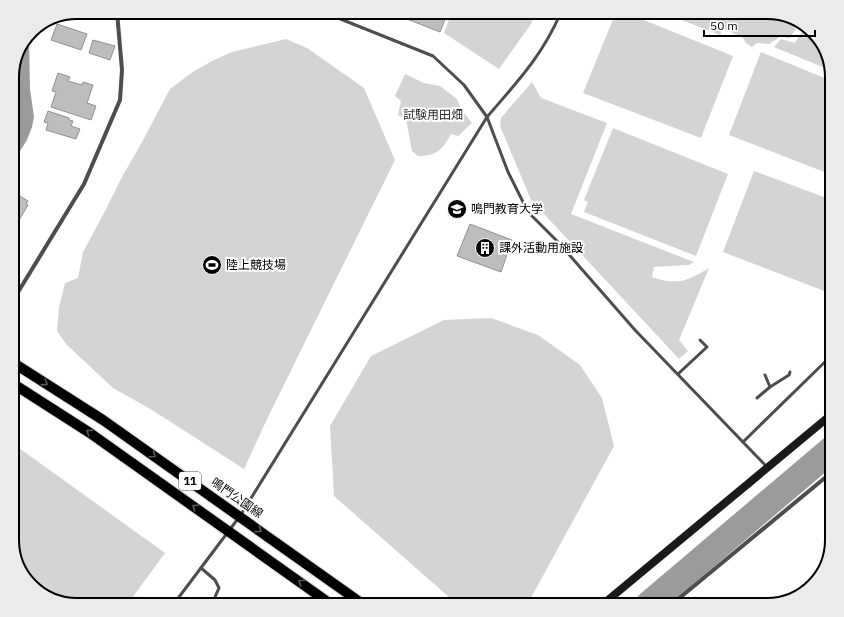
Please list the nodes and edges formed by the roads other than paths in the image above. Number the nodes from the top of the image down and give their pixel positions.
1 (118, 19) edge
2 (340, 19) edge
3 (557, 19) edge
4 (487, 117) junction
5 (19, 291) edge
6 (700, 340) dead end
7 (825, 361) edge
8 (19, 367) edge
9 (790, 372) dead end
10 (678, 374) junction
11 (765, 375) dead end
12 (19, 387) edge
13 (770, 387) junction
14 (757, 398) dead end
15 (825, 420) edge
16 (742, 442) junction
17 (768, 468) junction
18 (825, 478) edge
19 (240, 516) junction
20 (228, 531) junction
21 (201, 568) junction
22 (215, 596) dead end
23 (178, 598) edge
24 (322, 598) edge
25 (354, 598) edge
26 (610, 598) edge
27 (679, 598) edge

1 - 5 street
2 - 4 lane
3 - 4 lane
4 - 10 lane
4 - 19 lane
6 - 10 lane
7 - 16 lane
8 -> 19 main road, 鳴門公園線 / 11
9 - 13 lane
10 - 16 lane
11 - 13 lane
20 -> 12 main road, 11
13 - 14 lane
15 - 17 street
16 - 17 lane
17 - 26 street
18 - 27 street
19 - 20 lane
19 -> 25 main road, 鳴門公園線 / 11
20 - 21 lane
24 -> 20 main road, 11
21 - 22 lane
21 - 23 lane

